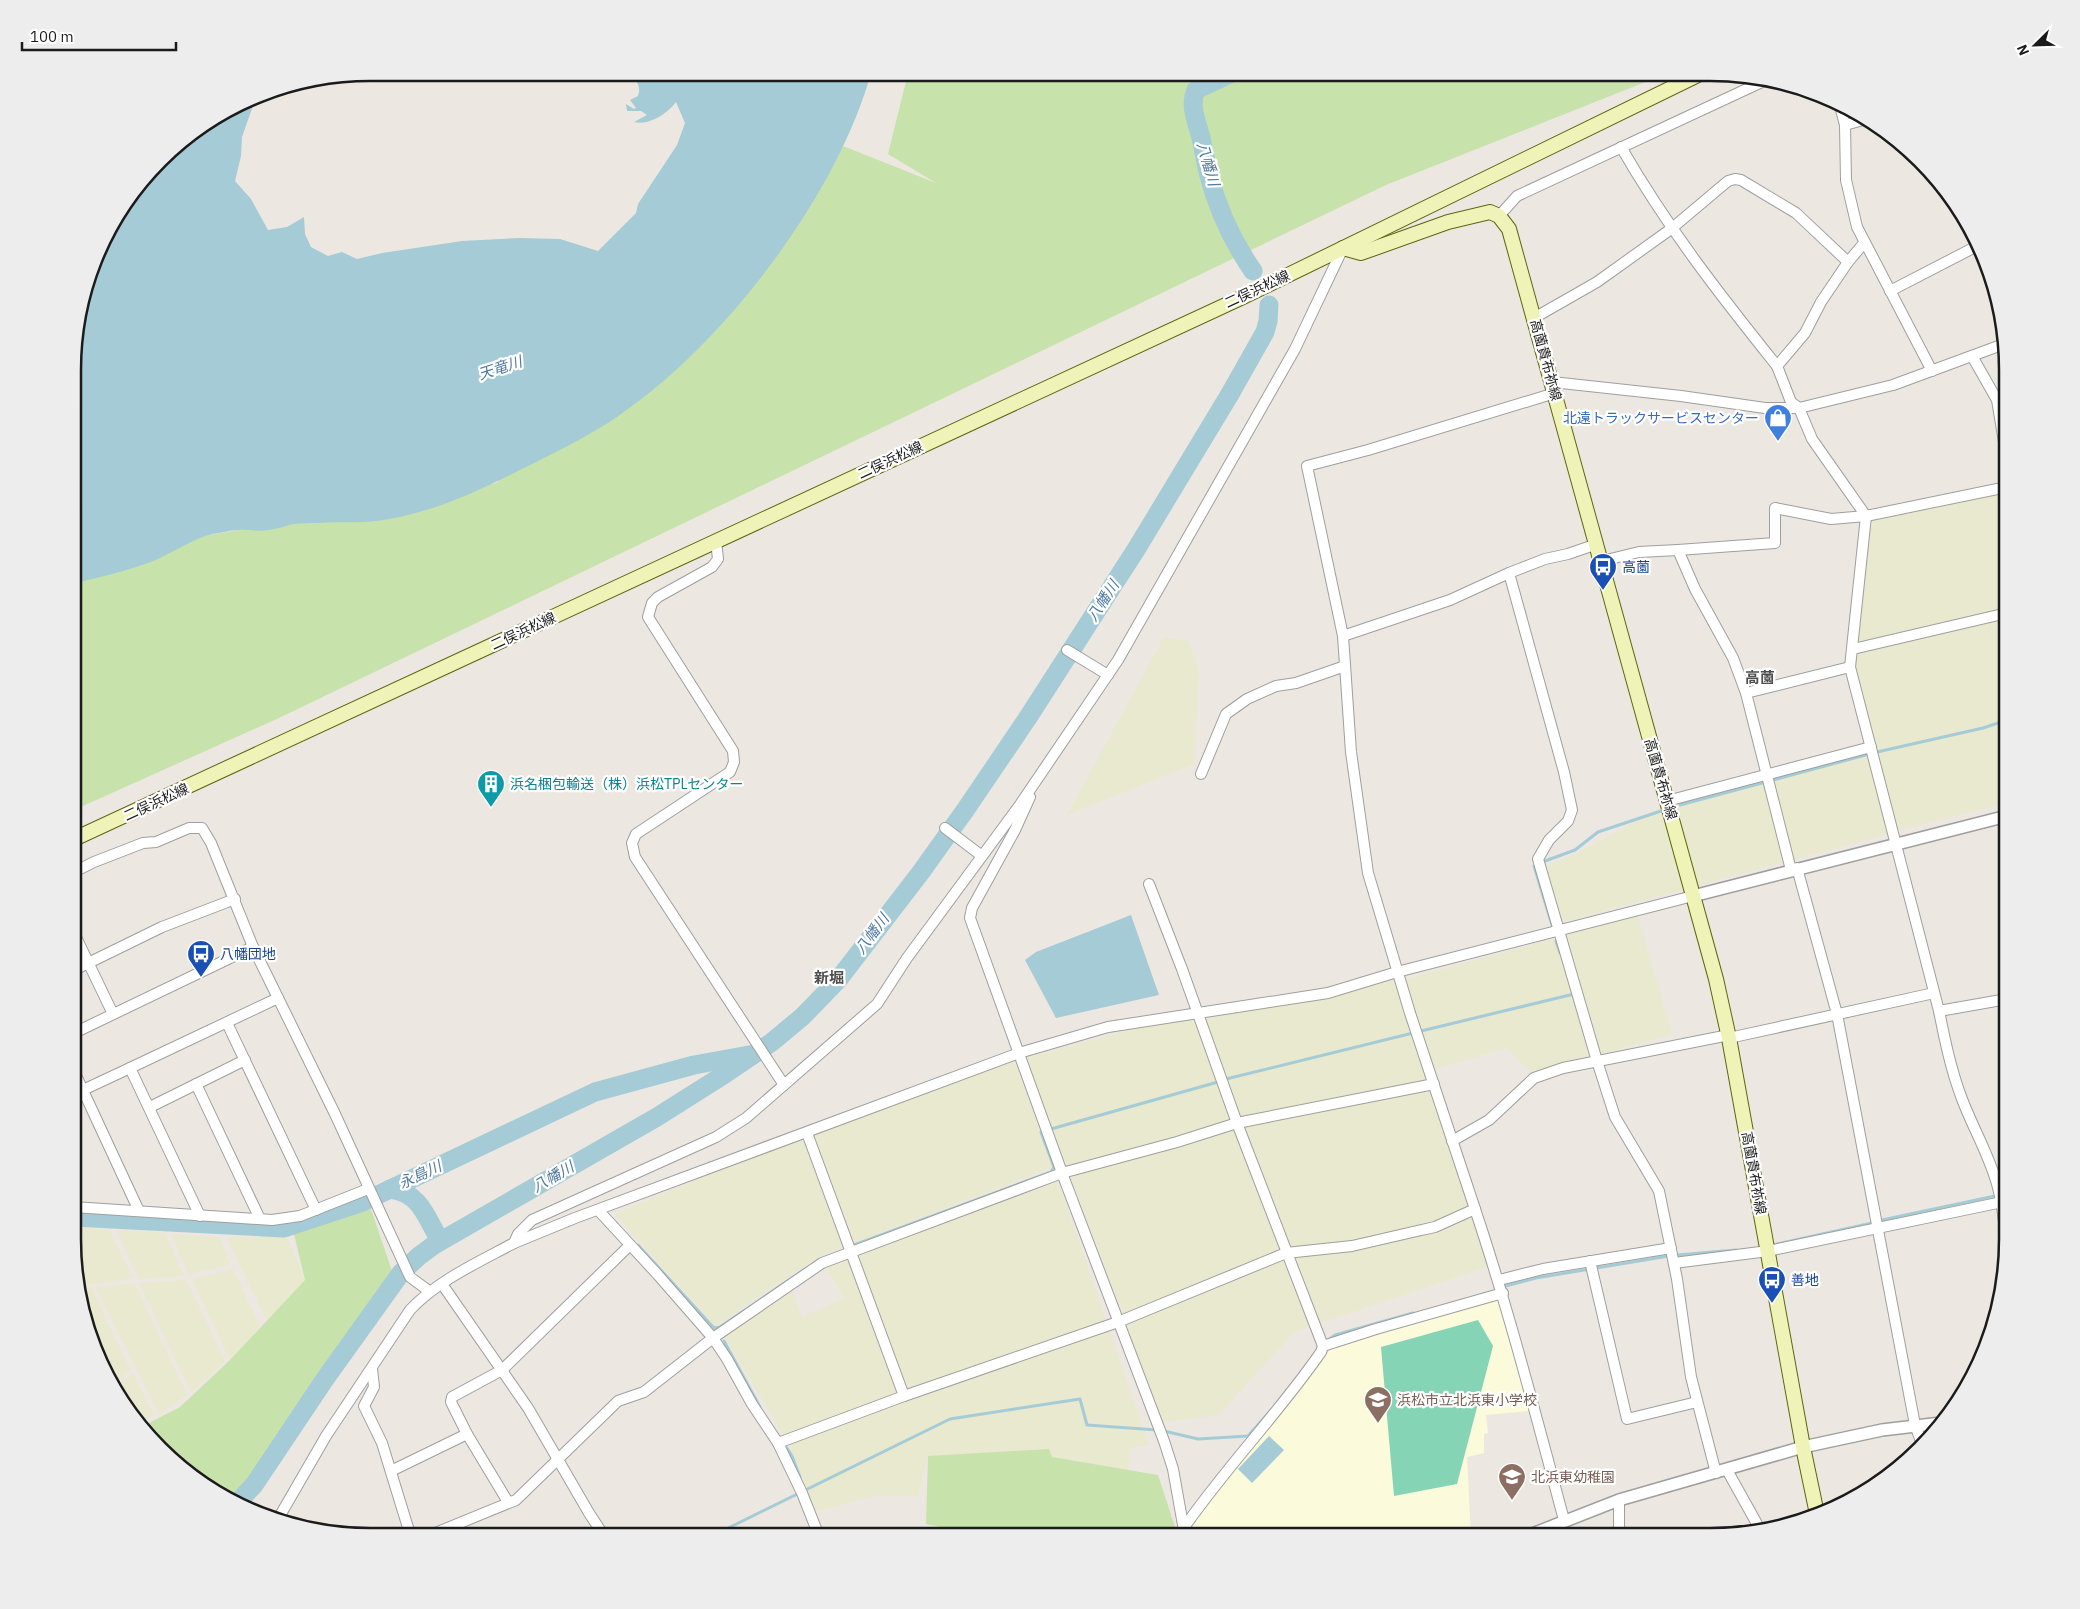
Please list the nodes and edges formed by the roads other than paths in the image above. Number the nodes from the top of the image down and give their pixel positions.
1 (1685, 81) edge
2 (1755, 85) edge
3 (1842, 114) edge
4 (1857, 122) edge
5 (1845, 125) junction
6 (1621, 147) junction
7 (1499, 216) junction
8 (1671, 229) junction
9 (1864, 243) junction
10 (1343, 248) junction
11 (1972, 249) edge
12 (1848, 262) junction
13 (1890, 291) junction
14 (1534, 318) junction
15 (1997, 346) edge
16 (1972, 356) junction
17 (1777, 366) junction
18 (1932, 371) junction
19 (1553, 388) junction
20 (1799, 408) junction
21 (1999, 412) edge
22 (1999, 489) edge
23 (1866, 516) junction
24 (716, 540) junction
25 (1597, 544) junction
26 (1678, 550) junction
27 (1602, 561) junction
28 (1509, 573) junction
29 (1999, 615) edge
30 (1343, 636) junction
31 (1853, 649) junction
32 (1067, 650) dead end
33 (1345, 666) junction
34 (1850, 667) junction
35 (1108, 675) junction
36 (1746, 693) junction
37 (1872, 751) junction
38 (1041, 773) junction
39 (1201, 774) dead end
40 (1767, 778) junction
41 (1667, 801) junction
42 (1999, 818) edge
43 (945, 828) dead end
44 (81, 836) edge
45 (1896, 843) junction
46 (982, 856) junction
47 (81, 868) edge
48 (1794, 869) junction
49 (1149, 884) dead end
50 (1693, 896) junction
51 (235, 899) junction
52 (1558, 930) junction
53 (253, 947) junction
54 (81, 948) edge
55 (88, 963) junction
56 (81, 966) edge
57 (1397, 972) junction
58 (1934, 993) junction
59 (278, 998) junction
60 (1999, 1000) edge
61 (1939, 1011) junction
62 (1196, 1012) junction
63 (113, 1014) junction
64 (1837, 1014) junction
65 (227, 1023) junction
66 (81, 1030) edge
67 (1729, 1037) junction
68 (1019, 1053) junction
69 (245, 1060) junction
70 (1597, 1061) junction
71 (130, 1068) junction
72 (196, 1084) junction
73 (1434, 1084) junction
74 (784, 1085) junction
75 (81, 1086) edge
76 (83, 1090) junction
77 (150, 1106) junction
78 (1237, 1123) junction
79 (807, 1133) junction
80 (1452, 1141) junction
81 (1062, 1173) junction
82 (369, 1189) junction
83 (1999, 1191) edge
84 (1999, 1203) edge
85 (81, 1207) edge
86 (1475, 1209) junction
87 (316, 1210) junction
88 (598, 1210) junction
89 (139, 1211) junction
90 (200, 1216) junction
91 (260, 1220) junction
92 (1878, 1228) junction
93 (514, 1243) junction
94 (630, 1245) junction
95 (1671, 1248) junction
96 (1768, 1251) junction
97 (851, 1252) junction
98 (1286, 1254) junction
99 (1674, 1263) junction
100 (1592, 1266) junction
101 (442, 1284) junction
102 (1501, 1287) junction
103 (429, 1292) junction
104 (1118, 1322) junction
105 (713, 1338) junction
106 (1323, 1346) junction
107 (372, 1369) junction
108 (502, 1370) junction
109 (904, 1396) junction
110 (1697, 1402) junction
111 (1931, 1424) edge
112 (1916, 1425) junction
113 (467, 1434) junction
114 (1920, 1437) edge
115 (778, 1443) junction
116 (1803, 1446) junction
117 (558, 1458) junction
118 (391, 1471) junction
119 (1722, 1471) junction
120 (1619, 1500) junction
121 (508, 1502) junction
122 (1816, 1507) edge
123 (281, 1513) edge
124 (1564, 1520) junction
125 (1756, 1524) edge
126 (405, 1528) edge
127 (447, 1528) edge
128 (599, 1528) edge
129 (815, 1528) edge
130 (1183, 1528) edge
131 (1187, 1528) edge
132 (1546, 1528) edge
133 (1618, 1528) edge

1 - 10 main road, 二俣浜松線
2 - 6 street
3 - 5 street
4 - 5 street
5 - 9 street
6 - 7 street
6 - 8 street
7 - 10 main road
7 - 14 main road, 高薗貴布祢線
8 - 12 street
8 - 14 street
8 - 17 street
9 - 12 street
9 - 13 street
10 - 24 main road, 二俣浜松線
10 - 35 street
11 - 13 street
12 - 17 street
13 - 18 street
14 - 19 main road, 高薗貴布祢線
15 - 16 street
16 - 18 street
16 - 21 street
17 - 20 street
18 - 20 street
19 - 20 street
19 - 25 main road, 高薗貴布祢線
19 - 30 street
20 - 23 street
22 - 23 street
23 - 26 street
23 - 31 street
24 - 44 main road, 二俣浜松線
24 - 74 street
25 - 27 main road, 高薗貴布祢線
25 - 28 street
26 - 27 street
26 - 36 street
27 - 41 main road, 高薗貴布祢線
28 - 30 street
28 - 52 street
29 - 31 street
30 - 33 street
31 - 34 street
32 - 35 street
33 - 39 street
33 - 57 street
34 - 36 street
34 - 37 street
35 - 38 street
36 - 40 street
37 - 40 street
37 - 45 street
38 - 46 street
38 - 68 street
40 - 41 street
40 - 48 street
41 - 50 main road, 高薗貴布祢線
42 - 45 street
43 - 46 street
45 - 48 street
45 - 58 street
46 - 74 street
47 - 51 street
48 - 50 street
48 - 64 street
49 - 62 street
50 - 52 street
50 - 67 main road, 高薗貴布祢線
51 - 53 street
51 - 55 street
52 - 57 street
52 - 70 street
53 - 59 street
53 - 63 street
54 - 55 street
55 - 56 street
55 - 63 street
57 - 62 street
57 - 73 street
58 - 61 street
58 - 64 street
59 - 65 street
59 - 82 street
60 - 61 street
61 - 83 street
62 - 68 street
62 - 78 street
63 - 66 street
64 - 67 street
64 - 92 street
65 - 69 street
65 - 71 street
67 - 70 street
67 - 96 main road, 高薗貴布祢線
68 - 79 street
68 - 81 street
69 - 72 street
69 - 87 street
70 - 80 street
70 - 95 street
71 - 76 street
71 - 77 street
72 - 77 street
72 - 91 street
73 - 78 street
73 - 80 street
74 - 93 street
75 - 76 street
76 - 89 street
77 - 90 street
78 - 81 street
78 - 98 street
79 - 88 street
79 - 97 street
80 - 86 street
81 - 97 street
81 - 104 street
82 - 87 street
82 - 103 street
84 - 92 street
85 - 89 street
86 - 98 street
86 - 102 street
87 - 91 street
88 - 93 street
88 - 94 street
89 - 90 street
90 - 91 street
92 - 96 street
92 - 112 street
93 - 101 street
94 - 105 street
94 - 108 street
95 - 99 street
95 - 100 street
96 - 99 street
96 - 116 main road, 高薗貴布祢線
97 - 105 street
97 - 109 street
98 - 104 street
98 - 106 street
99 - 110 street
100 - 102 street
100 - 110 street
101 - 103 street
101 - 108 street
102 - 106 street
102 - 124 street
103 - 107 street
104 - 109 street
104 - 130 street
105 - 115 street
105 - 117 street
106 - 131 street
107 - 118 street
107 - 123 street
108 - 113 street
108 - 117 street
109 - 115 street
110 - 119 street
111 - 112 street
112 - 114 street
112 - 116 street
113 - 118 street
113 - 121 street
115 - 129 street
116 - 119 street
116 - 122 main road, 高薗貴布祢線
117 - 121 street
117 - 128 street
118 - 126 street
119 - 120 street
119 - 125 street
120 - 124 street
120 - 133 street
121 - 127 street
124 - 132 street

